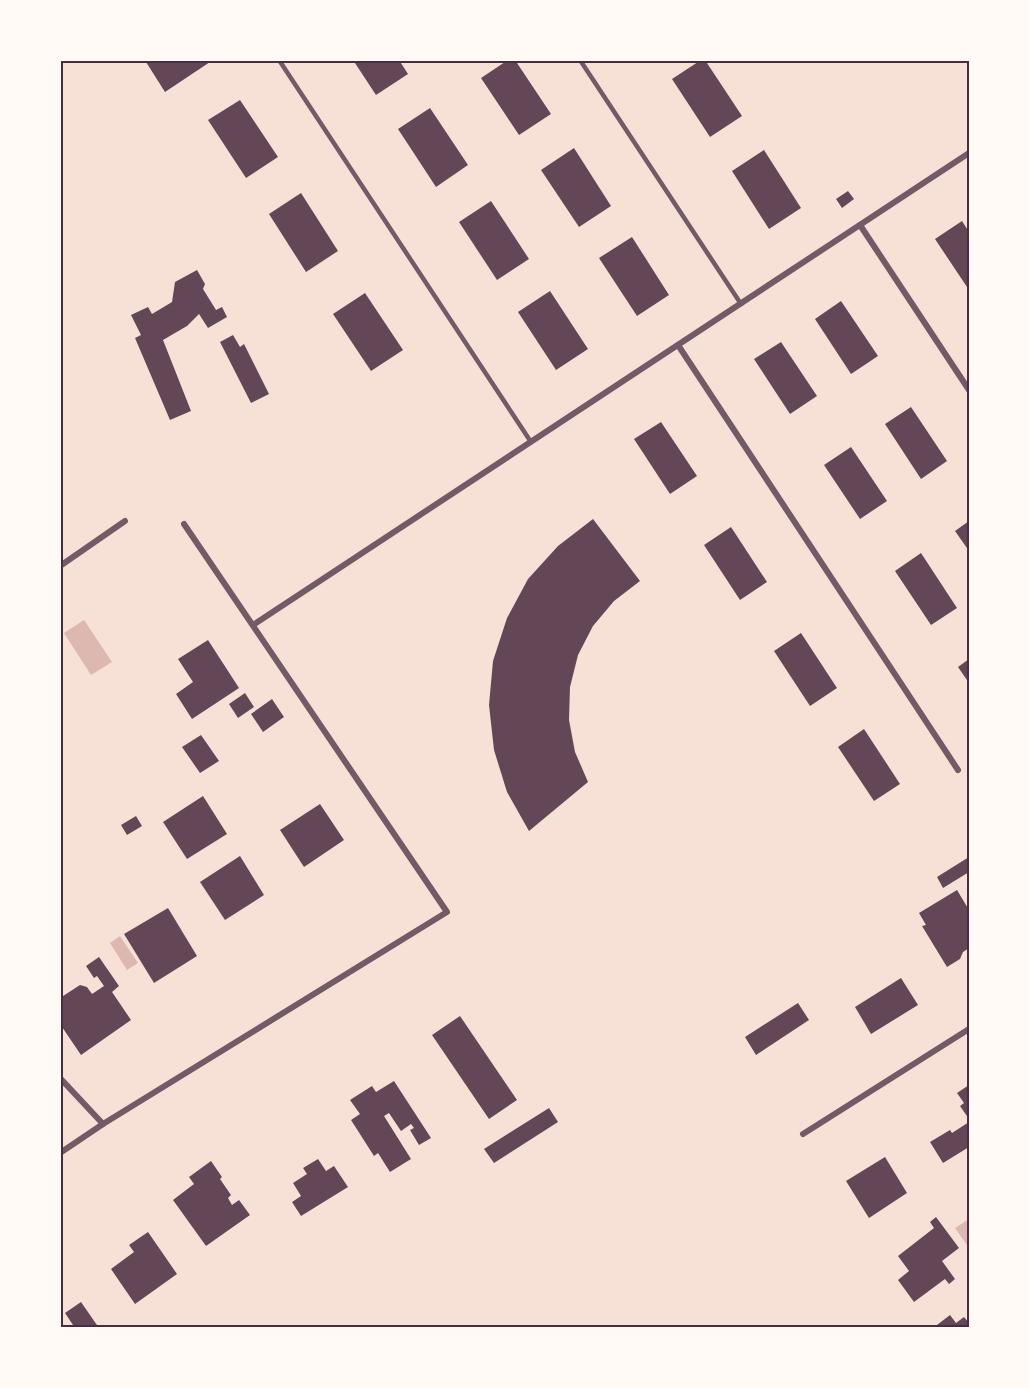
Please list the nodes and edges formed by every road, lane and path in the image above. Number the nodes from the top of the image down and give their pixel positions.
1 (279, 60) edge
2 (580, 60) edge
3 (969, 153) edge
4 (860, 225) junction
5 (741, 304) junction
6 (678, 345) junction
7 (969, 390) edge
8 (531, 442) junction
9 (125, 521) dead end
10 (184, 524) dead end
11 (60, 566) edge
12 (253, 626) junction
13 (958, 770) dead end
14 (969, 1029) edge
15 (60, 1078) edge
16 (103, 1124) junction
17 (803, 1134) dead end
18 (60, 1153) edge

1 - 8 lane
2 - 5 lane
3 - 4 street
4 - 5 street
4 - 7 street
5 - 6 street
6 - 8 street
6 - 13 street
8 - 12 street
9 - 11 street
10 - 12 street
12 - 16 street
14 - 17 street
15 - 16 street
16 - 18 street

